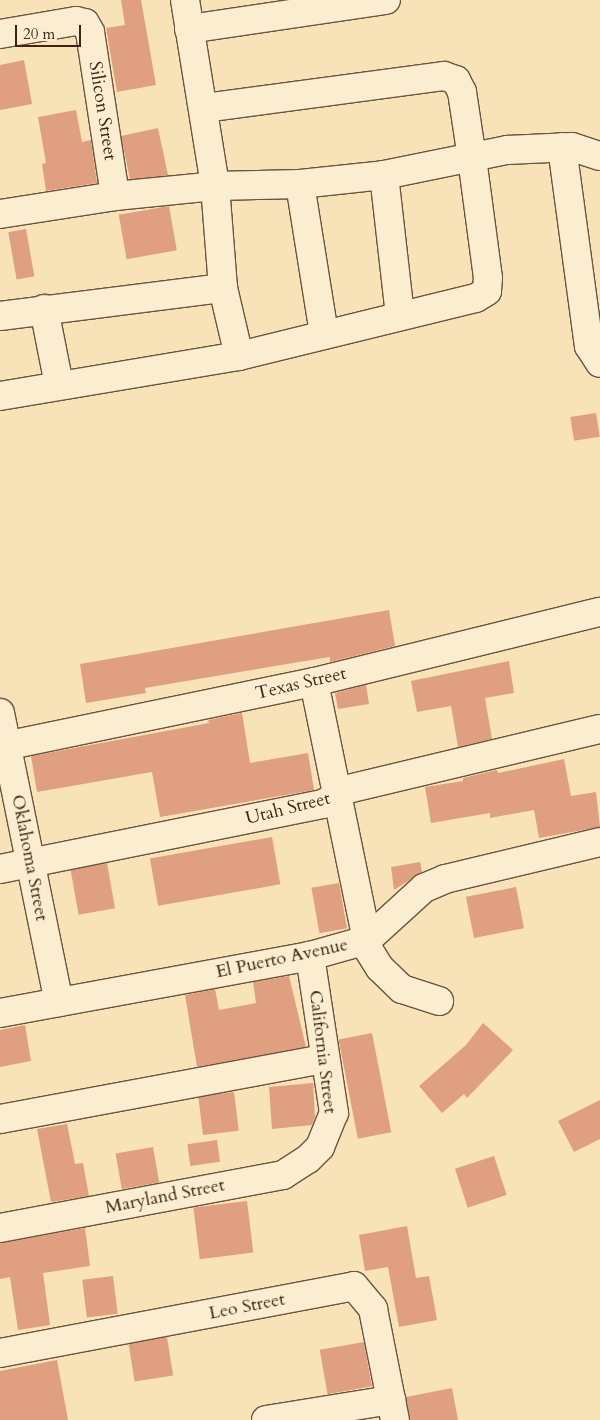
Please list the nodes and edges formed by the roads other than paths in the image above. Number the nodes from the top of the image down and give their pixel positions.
1 (185, 0) edge
2 (386, 0) edge
3 (326, 5) edge
4 (189, 30) junction
5 (0, 34) edge
6 (204, 108) junction
7 (562, 147) junction
8 (600, 156) edge
9 (472, 158) junction
10 (384, 175) junction
11 (300, 184) junction
12 (215, 186) junction
13 (115, 196) junction
14 (0, 214) edge
15 (223, 288) junction
16 (44, 309) junction
17 (0, 316) edge
18 (400, 316) junction
19 (324, 334) junction
20 (239, 356) junction
21 (600, 362) edge
22 (59, 386) junction
23 (0, 396) edge
24 (600, 612) edge
25 (314, 682) junction
26 (0, 713) edge
27 (600, 728) edge
28 (3, 746) edge
29 (336, 798) junction
30 (600, 842) edge
31 (31, 864) junction
32 (0, 869) edge
33 (365, 940) junction
34 (310, 956) junction
35 (439, 1001) dead end
36 (59, 1002) junction
37 (0, 1013) edge
38 (325, 1059) junction
39 (0, 1118) edge
40 (320, 1147) joint
41 (0, 1228) edge
42 (0, 1353) edge
43 (393, 1410) edge
44 (266, 1420) edge

1 - 4 street
2 - 3 street
3 - 4 street
4 - 6 street
5 - 13 street, Silicon Street
6 - 9 street
6 - 12 street
7 - 8 street
7 - 9 street
7 - 21 street
9 - 10 street
9 - 18 street
10 - 11 street
10 - 18 street
11 - 12 street
11 - 19 street
12 - 13 street
12 - 15 street
13 - 14 street
15 - 16 street
15 - 20 street
16 - 17 street
16 - 22 street
18 - 19 street
19 - 20 street
20 - 22 street
22 - 23 street
24 - 25 street, Texas Street
25 - 28 street, Texas Street
25 - 29 street
26 - 28 street, Oklahoma Street
27 - 29 street, Utah Street
28 - 31 street, Oklahoma Street
29 - 31 street, Utah Street
29 - 33 street
30 - 33 street, El Puerto Avenue
31 - 32 street, Utah Street
31 - 36 street, Oklahoma Street
33 - 34 street, El Puerto Avenue
33 - 35 street
34 - 36 street, El Puerto Avenue
34 - 38 street, California Street
36 - 37 street, El Puerto Avenue
38 - 39 street
38 - 40 street, California Street
40 - 41 street, Maryland Street
42 - 43 street, Leo Street
43 - 44 street

